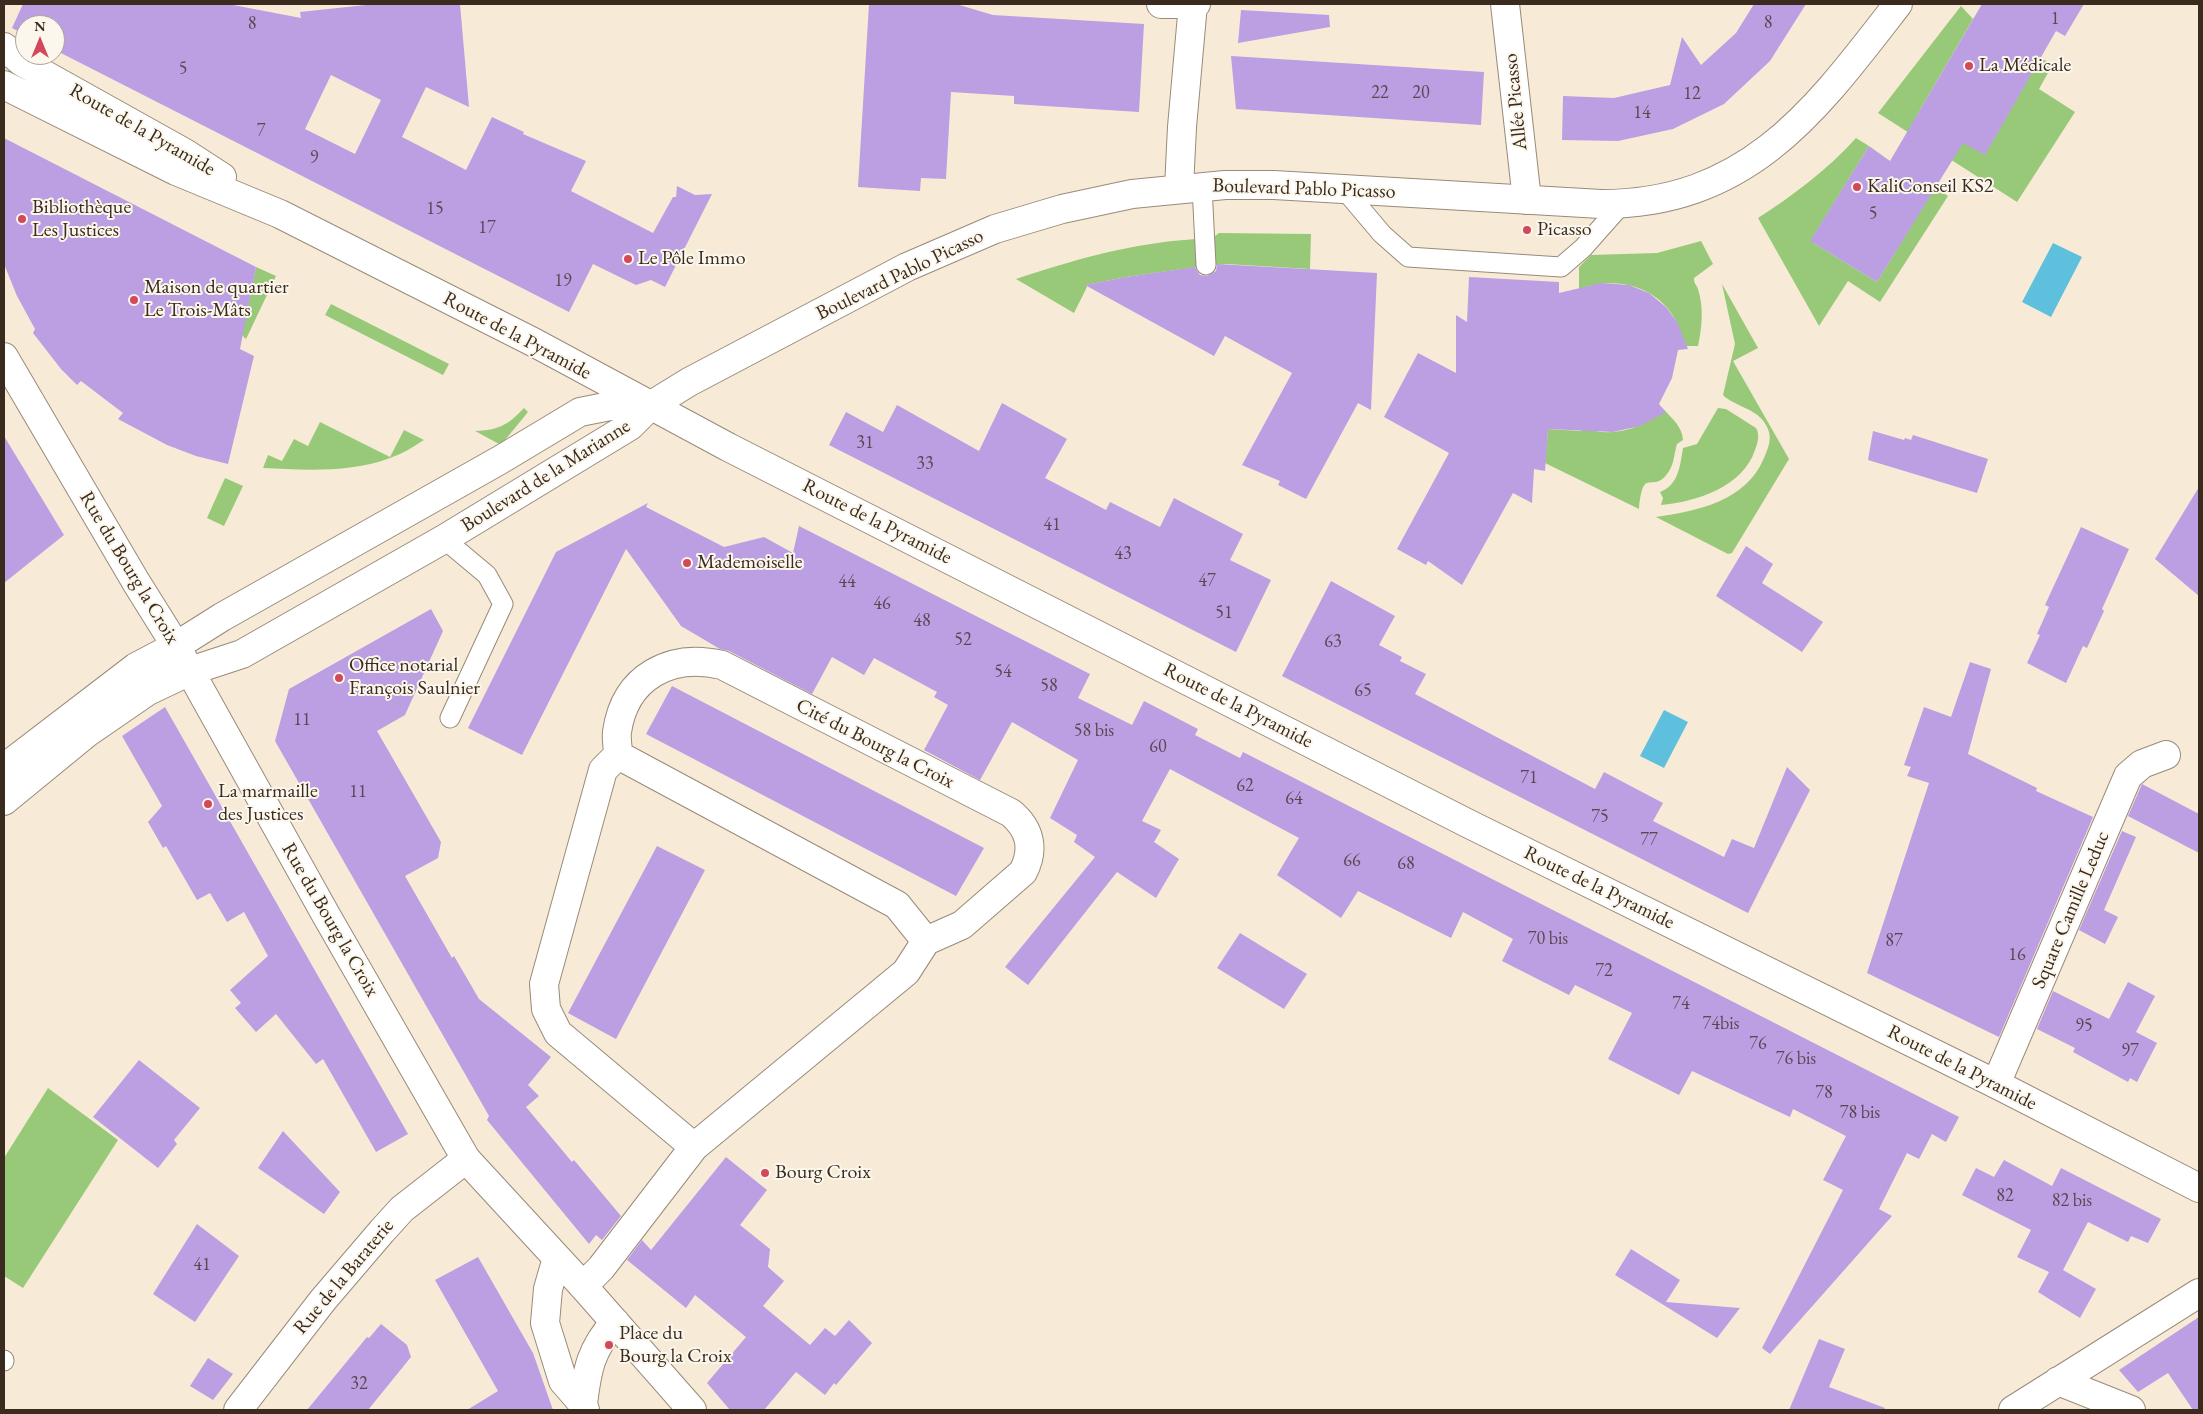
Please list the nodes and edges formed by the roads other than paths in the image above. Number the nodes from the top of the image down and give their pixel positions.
1 (1161, 4) edge
2 (1194, 4) edge
3 (1505, 4) edge
4 (1898, 4) edge
5 (4, 47) edge
6 (4, 86) edge
7 (1191, 188) junction
8 (1344, 189) junction
9 (1527, 200) junction
10 (1622, 204) junction
11 (280, 214) junction
12 (1206, 265) dead end
13 (4, 357) edge
14 (650, 406) junction
15 (444, 539) junction
16 (176, 646) junction
17 (190, 671) junction
18 (450, 718) dead end
19 (618, 755) junction
20 (2166, 755) dead end
21 (4, 768) edge
22 (4, 801) edge
23 (926, 941) junction
24 (1996, 1084) junction
25 (694, 1147) junction
26 (466, 1159) junction
27 (2199, 1188) edge
28 (557, 1258) junction
29 (583, 1286) junction
30 (2199, 1293) edge
31 (615, 1322) junction
32 (2058, 1382) junction
33 (584, 1407) edge
34 (238, 1410) edge
35 (692, 1410) edge
36 (2012, 1410) edge
37 (2130, 1410) edge

1 - 2 street
2 - 7 street
3 - 9 street, Allée Picasso
4 - 10 street, Boulevard Pablo Picasso
5 - 11 street, Route de la Pyramide
6 - 11 street, Route de la Pyramide
7 - 8 street, Boulevard Pablo Picasso
7 - 12 lane
7 - 14 street, Boulevard Pablo Picasso
8 - 9 street, Boulevard Pablo Picasso
8 - 10 lane
9 - 10 street, Boulevard Pablo Picasso
11 - 14 street, Route de la Pyramide
13 - 16 street, Rue du Bourg la Croix
14 - 15 street, Boulevard de la Marianne
14 - 16 street, Boulevard de la Marianne
14 - 24 street, Route de la Pyramide
15 - 17 street, Boulevard de la Marianne
15 - 18 lane
16 - 17 street, Rue du Bourg la Croix
16 - 21 street, Boulevard de la Marianne
17 - 22 street, Boulevard de la Marianne
17 - 26 street, Rue du Bourg la Croix
19 - 23 street
19 - 23 street, Cité du Bourg la Croix
19 - 25 street
20 - 24 street, Square Camille Leduc
23 - 25 street
24 - 27 street, Route de la Pyramide
25 - 29 street
26 - 28 street, Rue du Bourg la Croix
26 - 34 street, Rue de la Baraterie
28 - 29 street, Rue du Bourg la Croix
28 - 33 street
29 - 31 street, Rue du Bourg la Croix
30 - 32 street
31 - 33 street
31 - 35 street, Rue du Bourg la Croix
32 - 36 street
32 - 37 street

